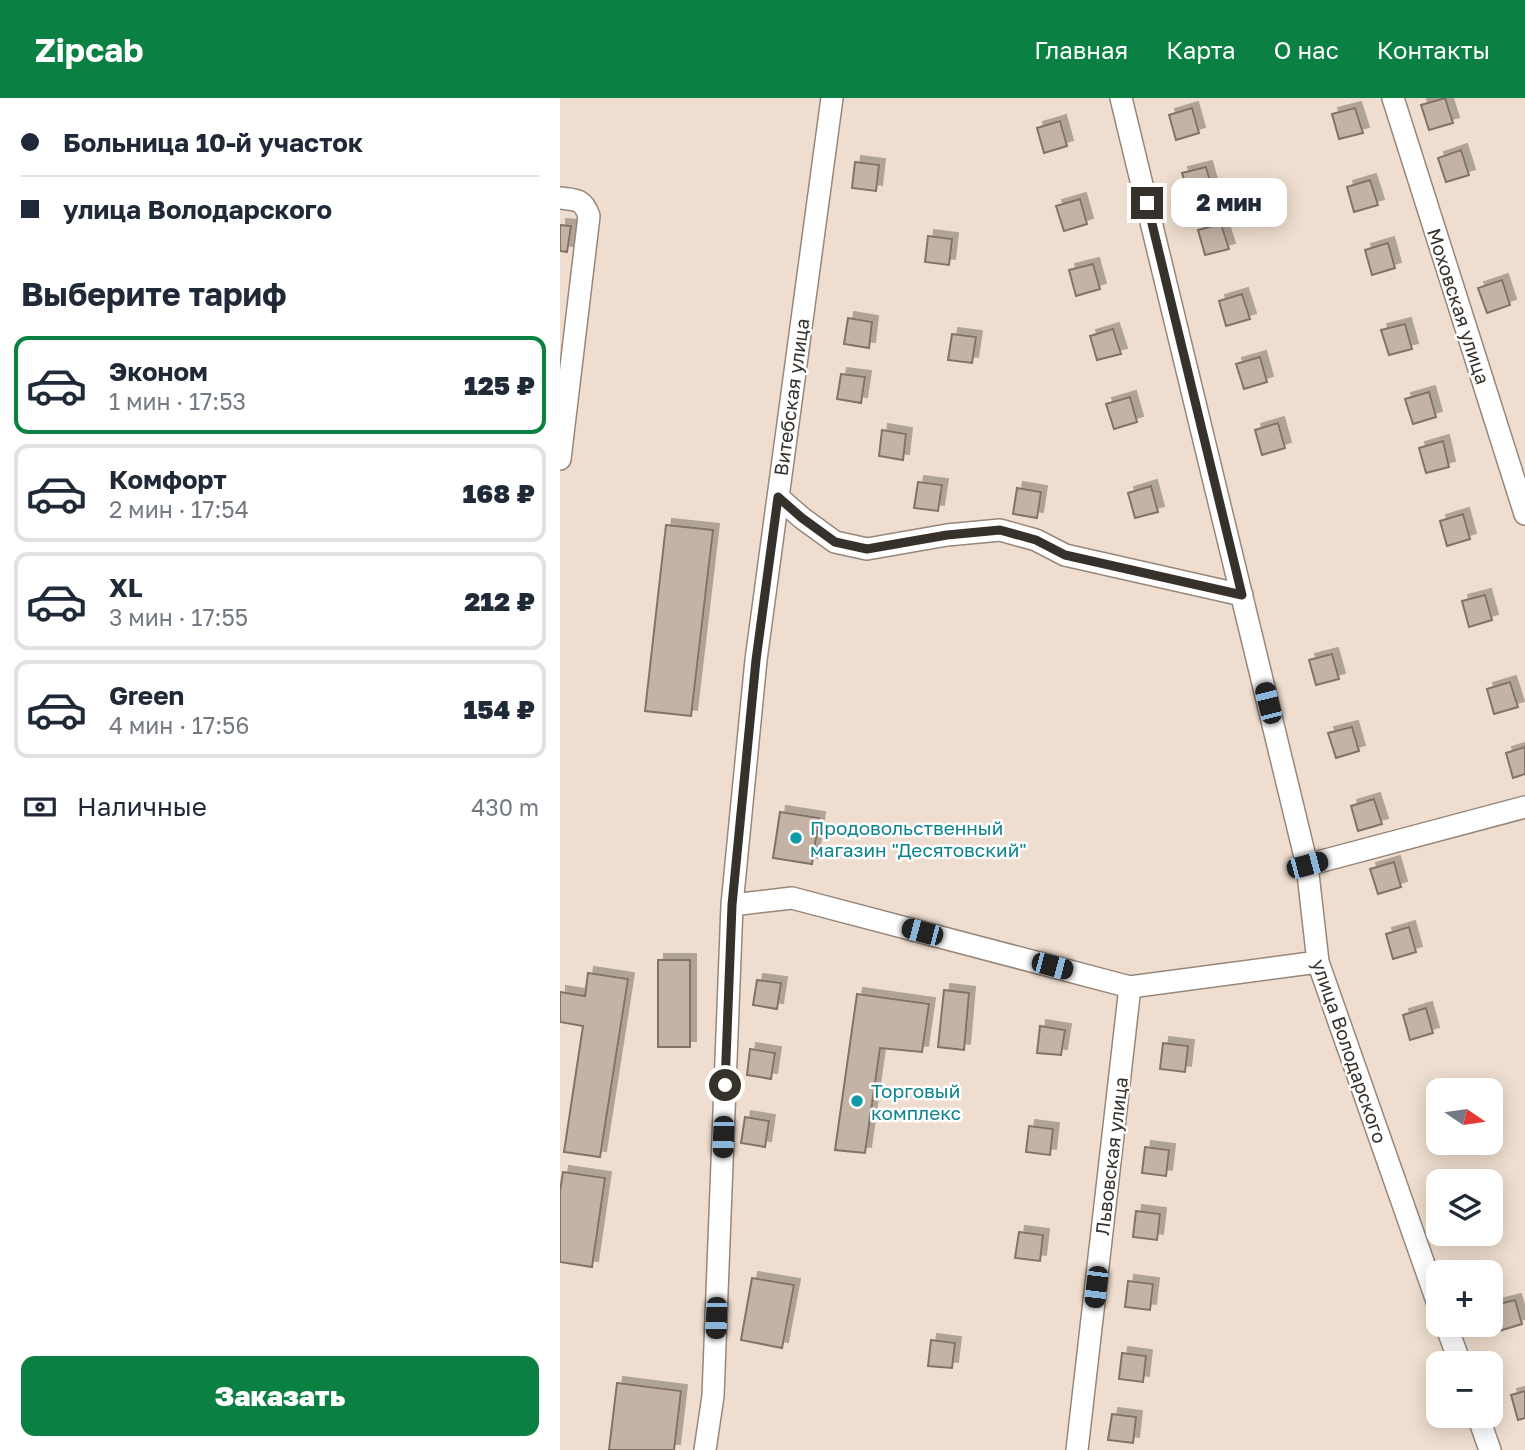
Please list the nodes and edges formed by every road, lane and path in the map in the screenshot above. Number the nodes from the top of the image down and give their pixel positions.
1 (831, 98) edge
2 (1121, 98) edge
3 (1393, 98) edge
4 (560, 198) edge
5 (560, 459) edge
6 (778, 497) junction
7 (1525, 514) edge
8 (1242, 595) junction
9 (1525, 807) edge
10 (1307, 865) junction
11 (732, 905) junction
12 (1318, 962) junction
13 (1130, 987) junction
14 (1426, 1270) edge
15 (1482, 1428) edge
16 (705, 1450) edge
17 (1077, 1450) edge
18 (1490, 1450) edge

1 - 6 street, Витебская улица
2 - 8 street, улица Володарского
3 - 7 street, Моховская улица
4 - 5 street
6 - 8 street
6 - 11 street, Витебская улица
8 - 10 street, улица Володарского
9 - 10 street
10 - 12 street, улица Володарского
11 - 13 street
11 - 16 street, Витебская улица
12 - 13 street
12 - 14 street, улица Володарского
13 - 17 street, Львовская улица
15 - 18 street

